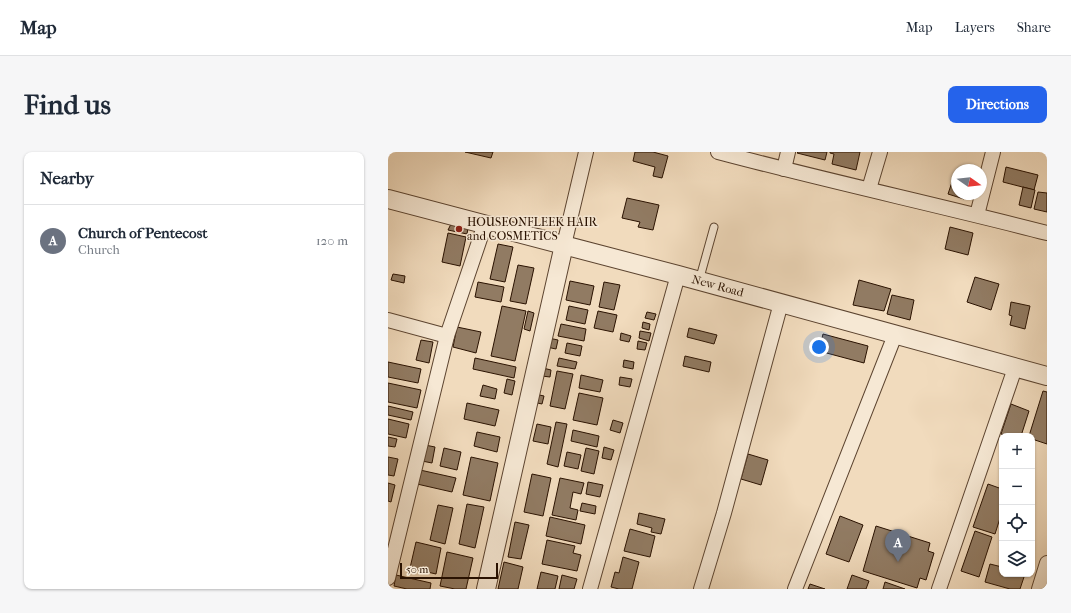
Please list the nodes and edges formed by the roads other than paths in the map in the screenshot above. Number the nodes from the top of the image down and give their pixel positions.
1 (586, 152) edge
2 (718, 152) edge
3 (788, 152) edge
4 (880, 152) edge
5 (993, 152) edge
6 (784, 169) junction
7 (869, 189) junction
8 (388, 199) edge
9 (977, 215) junction
10 (485, 224) junction
11 (714, 227) dead end
12 (1047, 233) edge
13 (564, 245) junction
14 (678, 276) junction
15 (699, 281) junction
16 (781, 303) junction
17 (388, 320) edge
18 (895, 335) junction
19 (447, 336) junction
20 (1015, 368) junction
21 (1047, 376) edge
22 (1047, 563) edge
23 (388, 578) edge
24 (486, 589) edge
25 (590, 589) edge
26 (701, 589) edge
27 (795, 589) edge
28 (939, 589) edge
29 (1039, 589) edge

1 - 13 street
2 - 6 street
3 - 6 street
4 - 7 street
5 - 9 street
6 - 7 street
7 - 9 street
8 - 10 street, New Road
9 - 12 street
10 - 13 street, New Road
10 - 19 street
11 - 15 lane
13 - 14 street, New Road
13 - 24 street
14 - 15 street, New Road
14 - 25 street
15 - 16 street, New Road
16 - 18 street, New Road
16 - 26 street
17 - 19 street
18 - 20 street, New Road
18 - 27 street
19 - 23 street
20 - 21 street, New Road
20 - 28 street
22 - 29 street

